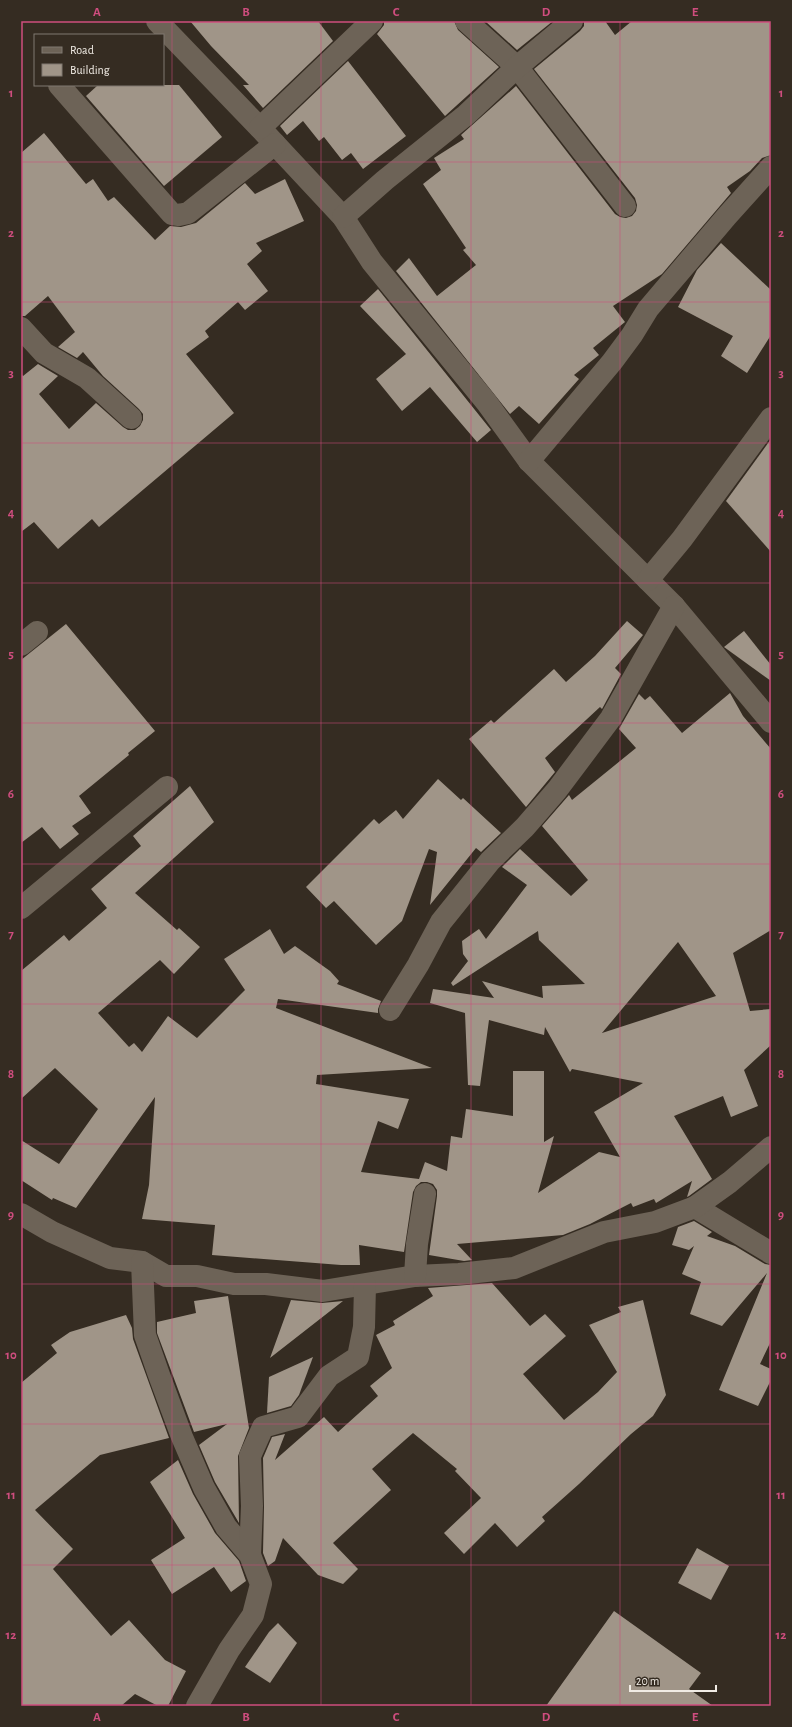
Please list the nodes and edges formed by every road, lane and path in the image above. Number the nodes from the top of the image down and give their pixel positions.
1 (157, 21) edge
2 (372, 21) edge
3 (466, 21) edge
4 (572, 21) edge
5 (517, 67) junction
6 (60, 86) edge
7 (260, 128) junction
8 (275, 144) junction
9 (771, 167) edge
10 (625, 206) dead end
11 (342, 217) junction
12 (21, 328) edge
13 (131, 418) dead end
14 (771, 418) edge
15 (529, 461) junction
16 (648, 580) junction
17 (674, 606) junction
18 (771, 722) edge
19 (167, 787) dead end
20 (21, 908) edge
21 (390, 1010) dead end
22 (771, 1146) edge
23 (425, 1194) dead end
24 (695, 1207) junction
25 (21, 1214) edge
26 (771, 1253) edge
27 (142, 1262) junction
28 (415, 1276) junction
29 (365, 1285) junction
30 (250, 1555) junction
31 (197, 1706) edge

1 - 7 street
2 - 7 street
3 - 5 street
4 - 5 street
5 - 10 street
5 - 11 street
6 - 8 street
7 - 8 street
8 - 11 street
9 - 15 street
11 - 15 street
12 - 13 street
14 - 16 street
15 - 16 street
16 - 17 street
17 - 18 street
17 - 21 street
19 - 20 street
22 - 24 street
23 - 28 street
24 - 26 street
24 - 28 street
25 - 27 street
27 - 29 street
27 - 30 street
28 - 29 street
29 - 30 street
30 - 31 street

